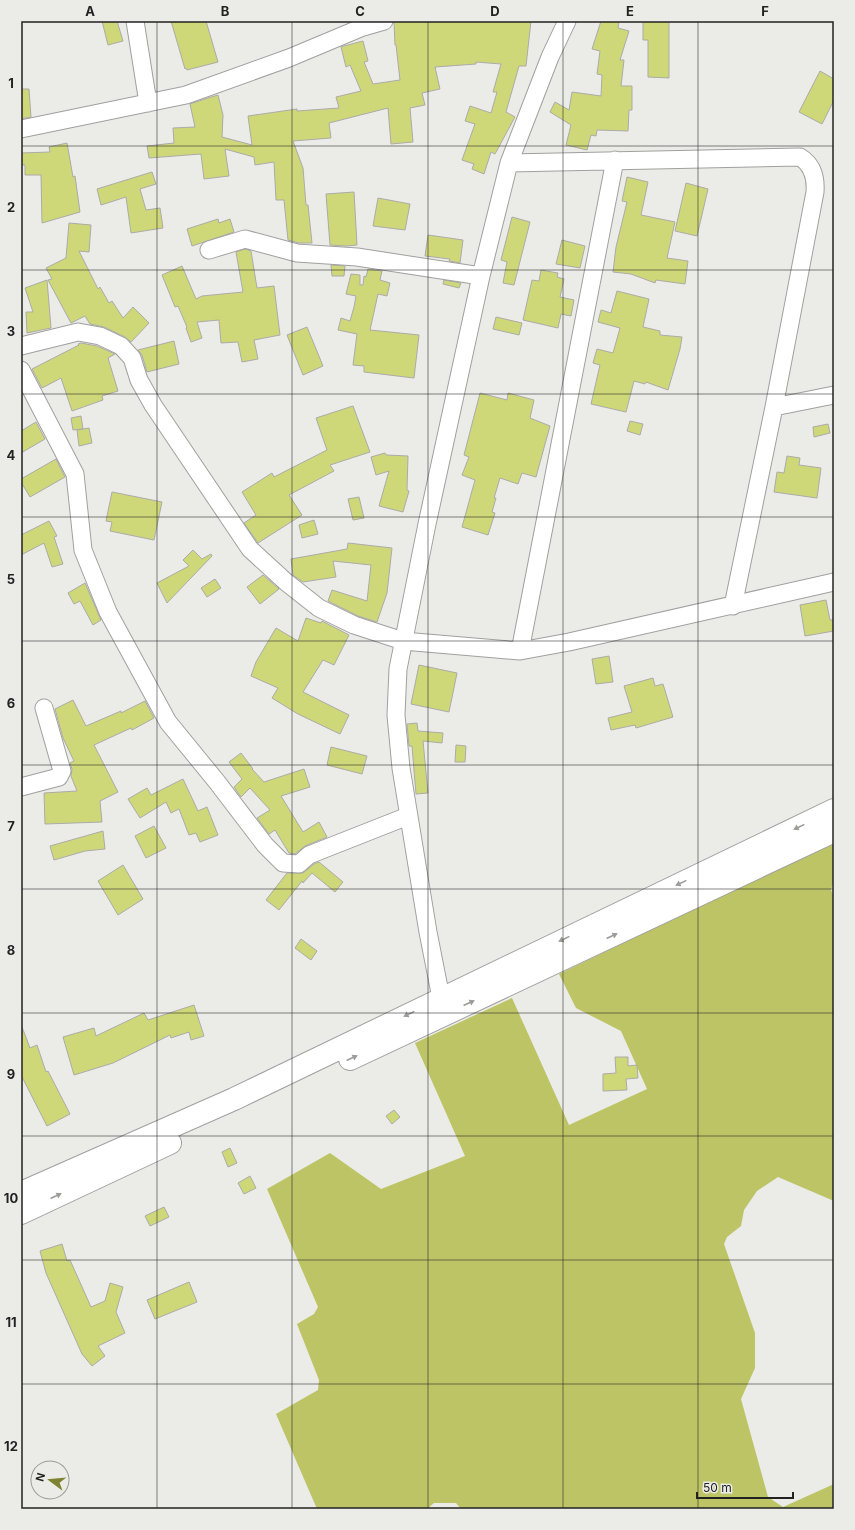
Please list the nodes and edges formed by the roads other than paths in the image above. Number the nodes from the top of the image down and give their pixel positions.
1 (135, 21) edge
2 (384, 21) edge
3 (567, 21) edge
4 (148, 103) junction
5 (21, 129) edge
6 (615, 160) junction
7 (509, 163) junction
8 (209, 250) dead end
9 (481, 276) junction
10 (21, 346) edge
11 (21, 370) edge
12 (834, 395) edge
13 (774, 407) junction
14 (834, 582) edge
15 (733, 606) junction
16 (403, 640) junction
17 (520, 651) junction
18 (44, 708) dead end
19 (21, 787) edge
20 (834, 810) edge
21 (408, 816) junction
22 (834, 831) edge
23 (444, 1006) junction
24 (21, 1193) edge
25 (21, 1213) edge

1 - 4 street
2 - 4 street
3 - 7 street
4 - 5 street
6 - 7 street
6 - 13 street
6 - 17 street
7 - 9 street
8 - 9 street
9 - 16 street
10 - 16 street
11 - 21 street
12 - 13 street
13 - 15 street
14 - 15 street
15 - 17 street
16 - 17 street
16 - 21 street
18 - 19 street
20 -> 23 main road
21 - 23 street
23 -> 22 main road
23 -> 24 main road
25 -> 23 main road

